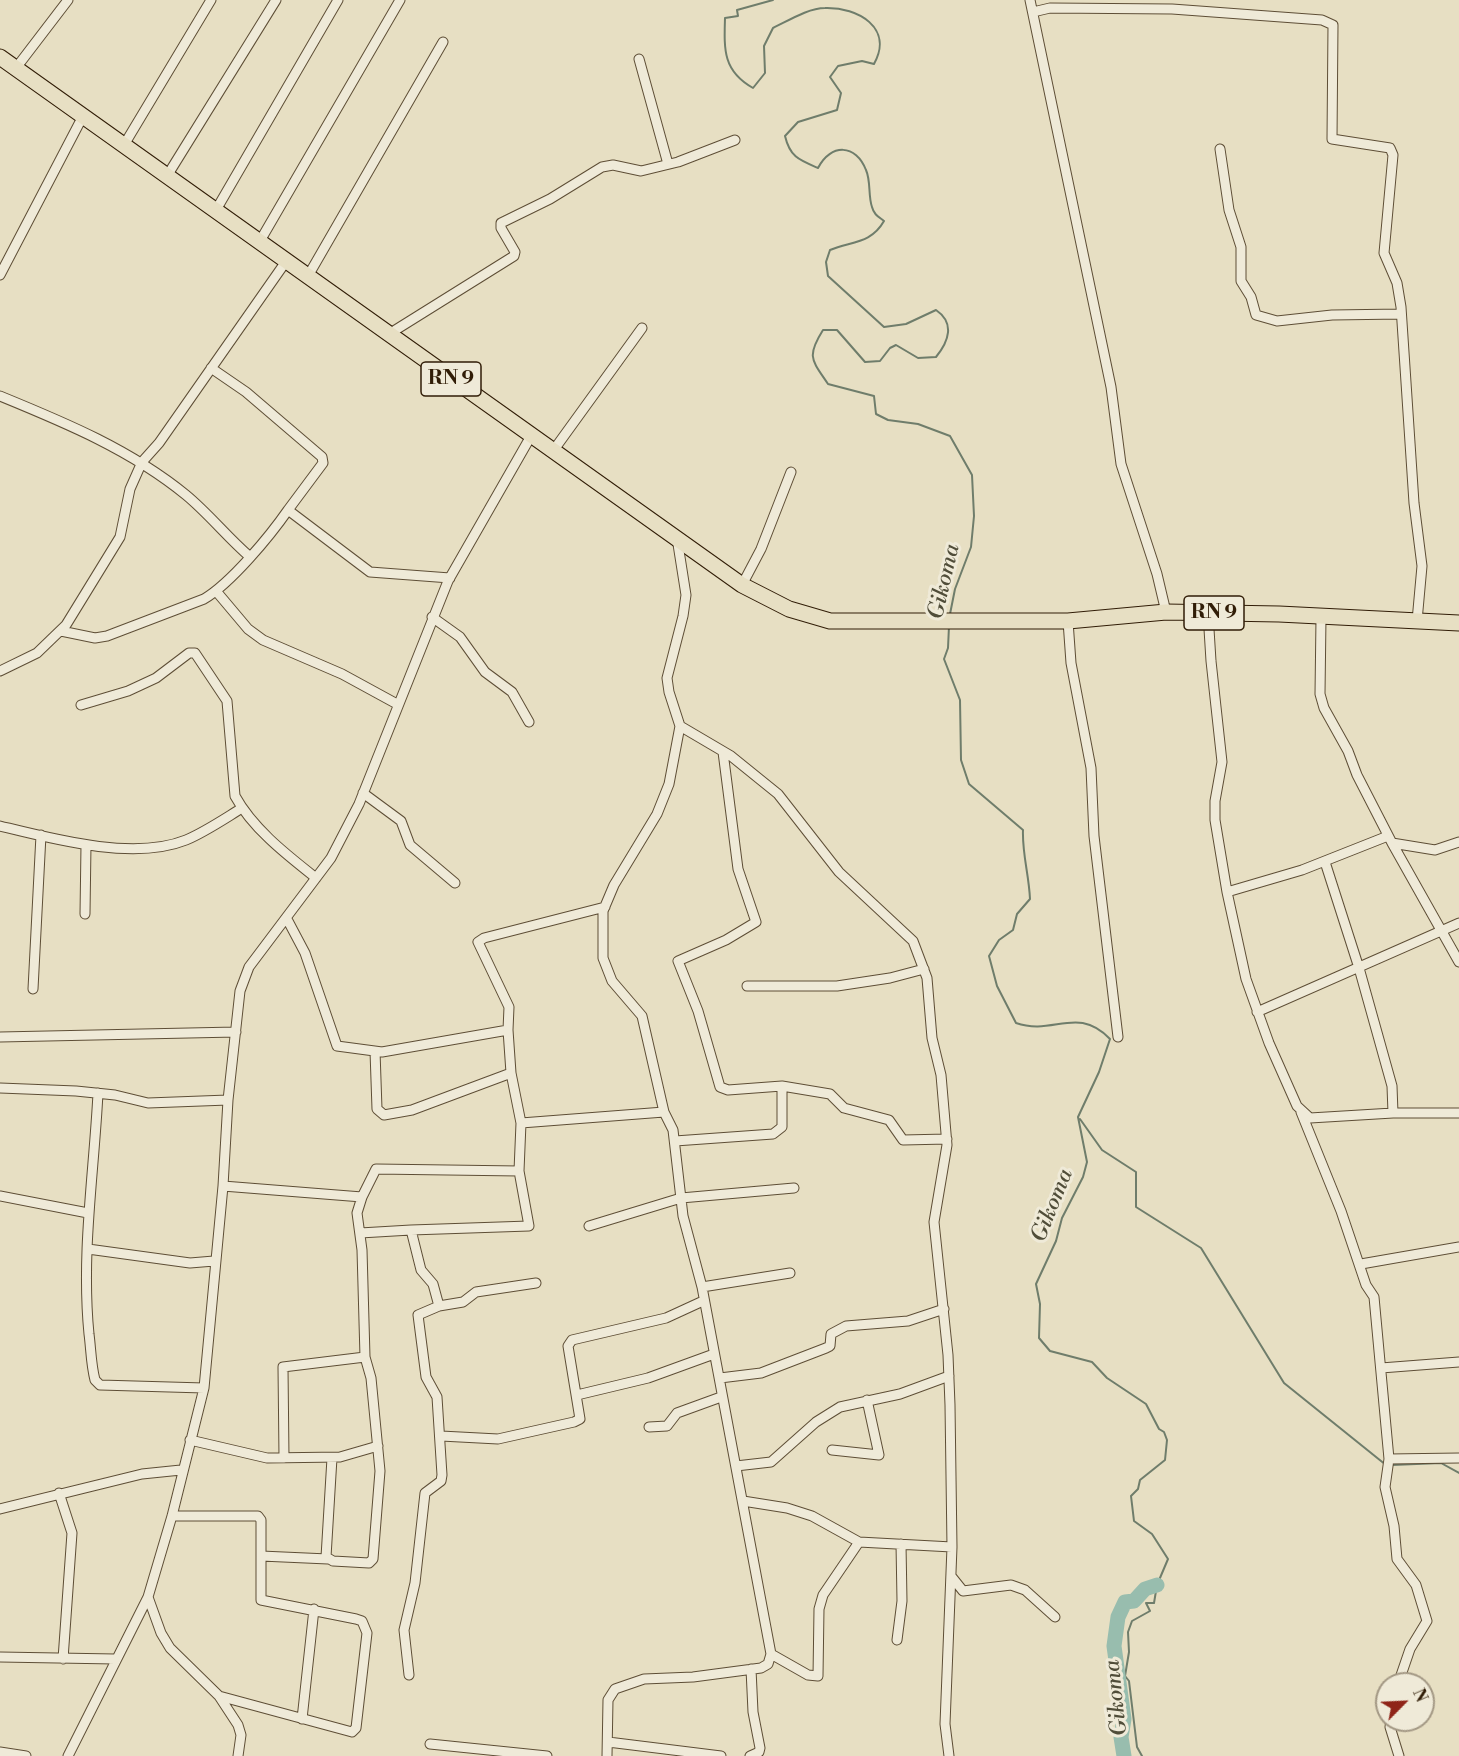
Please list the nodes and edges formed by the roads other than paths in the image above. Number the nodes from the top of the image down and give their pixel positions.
1 (68, 0) edge
2 (211, 0) edge
3 (276, 0) edge
4 (338, 0) edge
5 (400, 0) edge
6 (1030, 0) edge
7 (1033, 12) junction
8 (443, 42) dead end
9 (0, 57) edge
10 (639, 59) dead end
11 (16, 68) junction
12 (83, 116) junction
13 (735, 140) dead end
14 (124, 145) junction
15 (1220, 149) dead end
16 (668, 164) junction
17 (167, 176) junction
18 (216, 210) junction
19 (260, 241) junction
20 (287, 260) junction
21 (0, 275) edge
22 (308, 276) junction
23 (1401, 314) junction
24 (642, 328) dead end
25 (389, 334) junction
26 (211, 368) junction
27 (0, 396) edge
28 (531, 436) junction
29 (553, 451) junction
30 (142, 462) junction
31 (791, 472) dead end
32 (288, 510) junction
33 (677, 538) junction
34 (249, 556) junction
35 (450, 578) junction
36 (742, 585) junction
37 (216, 591) junction
38 (1166, 612) junction
39 (1208, 613) junction
40 (432, 617) junction
41 (1321, 618) junction
42 (1068, 621) junction
43 (1417, 621) junction
44 (1459, 623) edge
45 (61, 631) junction
46 (0, 671) edge
47 (397, 704) junction
48 (81, 705) dead end
49 (529, 722) dead end
50 (680, 726) junction
51 (723, 752) junction
52 (363, 794) junction
53 (242, 808) junction
54 (0, 826) edge
55 (41, 835) junction
56 (1390, 839) junction
57 (1459, 842) edge
58 (86, 845) junction
59 (1325, 862) junction
60 (316, 878) junction
61 (455, 883) dead end
62 (1227, 892) junction
63 (605, 907) junction
64 (85, 914) dead end
65 (287, 919) junction
66 (1459, 923) edge
67 (1442, 931) junction
68 (1459, 962) edge
69 (1359, 968) junction
70 (924, 969) junction
71 (747, 986) dead end
72 (33, 989) dead end
73 (1257, 1012) junction
74 (508, 1030) junction
75 (236, 1032) junction
76 (0, 1037) edge
77 (1118, 1037) dead end
78 (375, 1051) junction
79 (511, 1073) junction
80 (782, 1086) junction
81 (0, 1088) edge
82 (98, 1093) junction
83 (228, 1100) junction
84 (664, 1112) junction
85 (1300, 1112) junction
86 (1393, 1113) junction
87 (1459, 1113) edge
88 (520, 1123) junction
89 (947, 1139) junction
90 (675, 1141) junction
91 (519, 1171) junction
92 (223, 1186) junction
93 (794, 1188) dead end
94 (0, 1196) edge
95 (362, 1197) junction
96 (681, 1198) junction
97 (88, 1213) junction
98 (589, 1226) dead end
99 (411, 1230) junction
100 (360, 1233) junction
101 (1459, 1247) edge
102 (88, 1249) junction
103 (214, 1261) junction
104 (1361, 1264) junction
105 (790, 1273) dead end
106 (536, 1283) dead end
107 (702, 1287) junction
108 (703, 1301) junction
109 (439, 1306) junction
110 (944, 1309) junction
111 (714, 1354) junction
112 (365, 1357) junction
113 (1459, 1362) edge
114 (1381, 1368) junction
115 (949, 1376) junction
116 (720, 1378) junction
117 (204, 1388) junction
118 (577, 1395) junction
119 (721, 1397) junction
120 (867, 1400) junction
121 (649, 1426) dead end
122 (441, 1436) junction
123 (190, 1440) junction
124 (378, 1446) junction
125 (832, 1450) dead end
126 (284, 1458) junction
127 (332, 1458) junction
128 (1459, 1458) edge
129 (1389, 1459) junction
130 (736, 1466) junction
131 (181, 1470) junction
132 (59, 1492) junction
133 (743, 1502) junction
134 (0, 1509) edge
135 (172, 1516) junction
136 (859, 1542) junction
137 (901, 1544) junction
138 (952, 1547) junction
139 (261, 1556) junction
140 (328, 1559) junction
141 (950, 1574) junction
142 (148, 1597) junction
143 (314, 1610) junction
144 (1055, 1617) dead end
145 (897, 1640) dead end
146 (771, 1654) junction
147 (0, 1657) edge
148 (63, 1659) junction
149 (115, 1659) junction
150 (751, 1669) junction
151 (1402, 1672) edge
152 (409, 1675) dead end
153 (219, 1696) junction
154 (302, 1719) junction
155 (1392, 1732) edge
156 (608, 1742) junction
157 (430, 1744) dead end
158 (0, 1752) edge
159 (26, 1756) edge
160 (68, 1756) edge
161 (238, 1756) edge
162 (546, 1756) edge
163 (607, 1756) edge
164 (721, 1756) edge
165 (750, 1756) edge
166 (949, 1756) edge
167 (1400, 1756) edge

1 - 11 street
2 - 14 street
3 - 17 street
4 - 18 street
5 - 19 street
6 - 7 street
7 - 23 street
7 - 38 street
8 - 22 street
9 - 11 main road, RN 9
10 - 16 street
11 - 12 main road, RN 9
12 - 14 main road, RN 9
12 - 21 street
13 - 16 street
14 - 17 main road, RN 9
15 - 23 street
16 - 25 street
17 - 18 main road, RN 9
18 - 19 main road, RN 9
19 - 20 main road, RN 9
20 - 22 main road, RN 9
20 - 26 street
22 - 25 main road, RN 9
23 - 43 street
24 - 29 street
25 - 28 main road, RN 9
26 - 30 street
26 - 32 street
27 - 30 street
28 - 29 main road, RN 9
28 - 35 street
29 - 33 main road, RN 9
30 - 34 street
30 - 45 street
31 - 36 street
32 - 34 street
32 - 35 street
33 - 36 main road, RN 9
33 - 50 street
34 - 37 street
35 - 40 street
36 - 42 main road, RN 9
37 - 45 street
37 - 47 street
38 - 39 main road, RN 9
38 - 42 main road, RN 9
39 - 41 main road, RN 9
39 - 62 street
40 - 47 street
40 - 49 street
41 - 43 main road, RN 9
41 - 56 street
42 - 77 street
43 - 44 main road, RN 9
45 - 46 street
47 - 52 street
48 - 53 street
50 - 51 street
50 - 63 street
51 - 70 street
51 - 80 street
52 - 60 street
52 - 61 street
53 - 58 street
53 - 60 street
54 - 55 street
55 - 58 street
55 - 72 street
56 - 57 street
56 - 59 street
56 - 67 street
58 - 64 street
59 - 62 street
59 - 69 street
60 - 65 street
62 - 73 street
63 - 74 street
63 - 84 street
65 - 75 street
65 - 78 street
66 - 67 street
67 - 68 street
67 - 69 street
69 - 73 street
69 - 86 street
70 - 71 street
70 - 89 street
73 - 85 street
74 - 78 street
74 - 79 street
75 - 76 street
75 - 83 street
78 - 79 street
79 - 88 street
80 - 89 street
80 - 90 street
81 - 82 street
82 - 83 street
82 - 97 street
83 - 92 street
84 - 88 street
84 - 90 street
85 - 86 street
85 - 104 street
86 - 87 street
88 - 91 street
89 - 110 street
90 - 96 street
91 - 95 street
91 - 99 street
92 - 95 street
92 - 103 street
93 - 96 street
94 - 97 street
95 - 100 street
96 - 98 street
96 - 107 street
97 - 102 street
99 - 100 street
99 - 109 street
100 - 112 street
101 - 104 street
102 - 103 street
102 - 117 street
103 - 117 street
104 - 114 street
105 - 107 street
106 - 109 street
107 - 108 street
108 - 111 street
108 - 118 street
109 - 122 street
110 - 115 street
110 - 116 street
111 - 116 street
111 - 118 street
112 - 124 street
112 - 126 street
113 - 114 street
114 - 129 street
115 - 120 street
115 - 138 street
116 - 119 street
117 - 123 street
118 - 122 street
119 - 121 street
119 - 130 street
120 - 125 street
120 - 130 street
122 - 152 street
123 - 126 street
123 - 131 street
124 - 127 street
124 - 140 street
126 - 127 street
127 - 140 street
128 - 129 street
129 - 151 street
130 - 133 street
131 - 132 street
131 - 135 street
132 - 134 street
132 - 148 street
133 - 136 street
133 - 146 street
135 - 139 street
135 - 142 street
136 - 137 street
136 - 146 street
137 - 138 street
137 - 145 street
138 - 141 street
139 - 140 street
139 - 143 street
141 - 144 street
141 - 166 street
142 - 149 street
142 - 153 street
143 - 154 street
143 - 154 street
146 - 150 street
147 - 148 street
148 - 149 street
149 - 160 street
150 - 156 street
150 - 165 street
153 - 154 street
153 - 161 street
155 - 167 street
156 - 163 street
156 - 164 street
157 - 162 street
158 - 159 street

